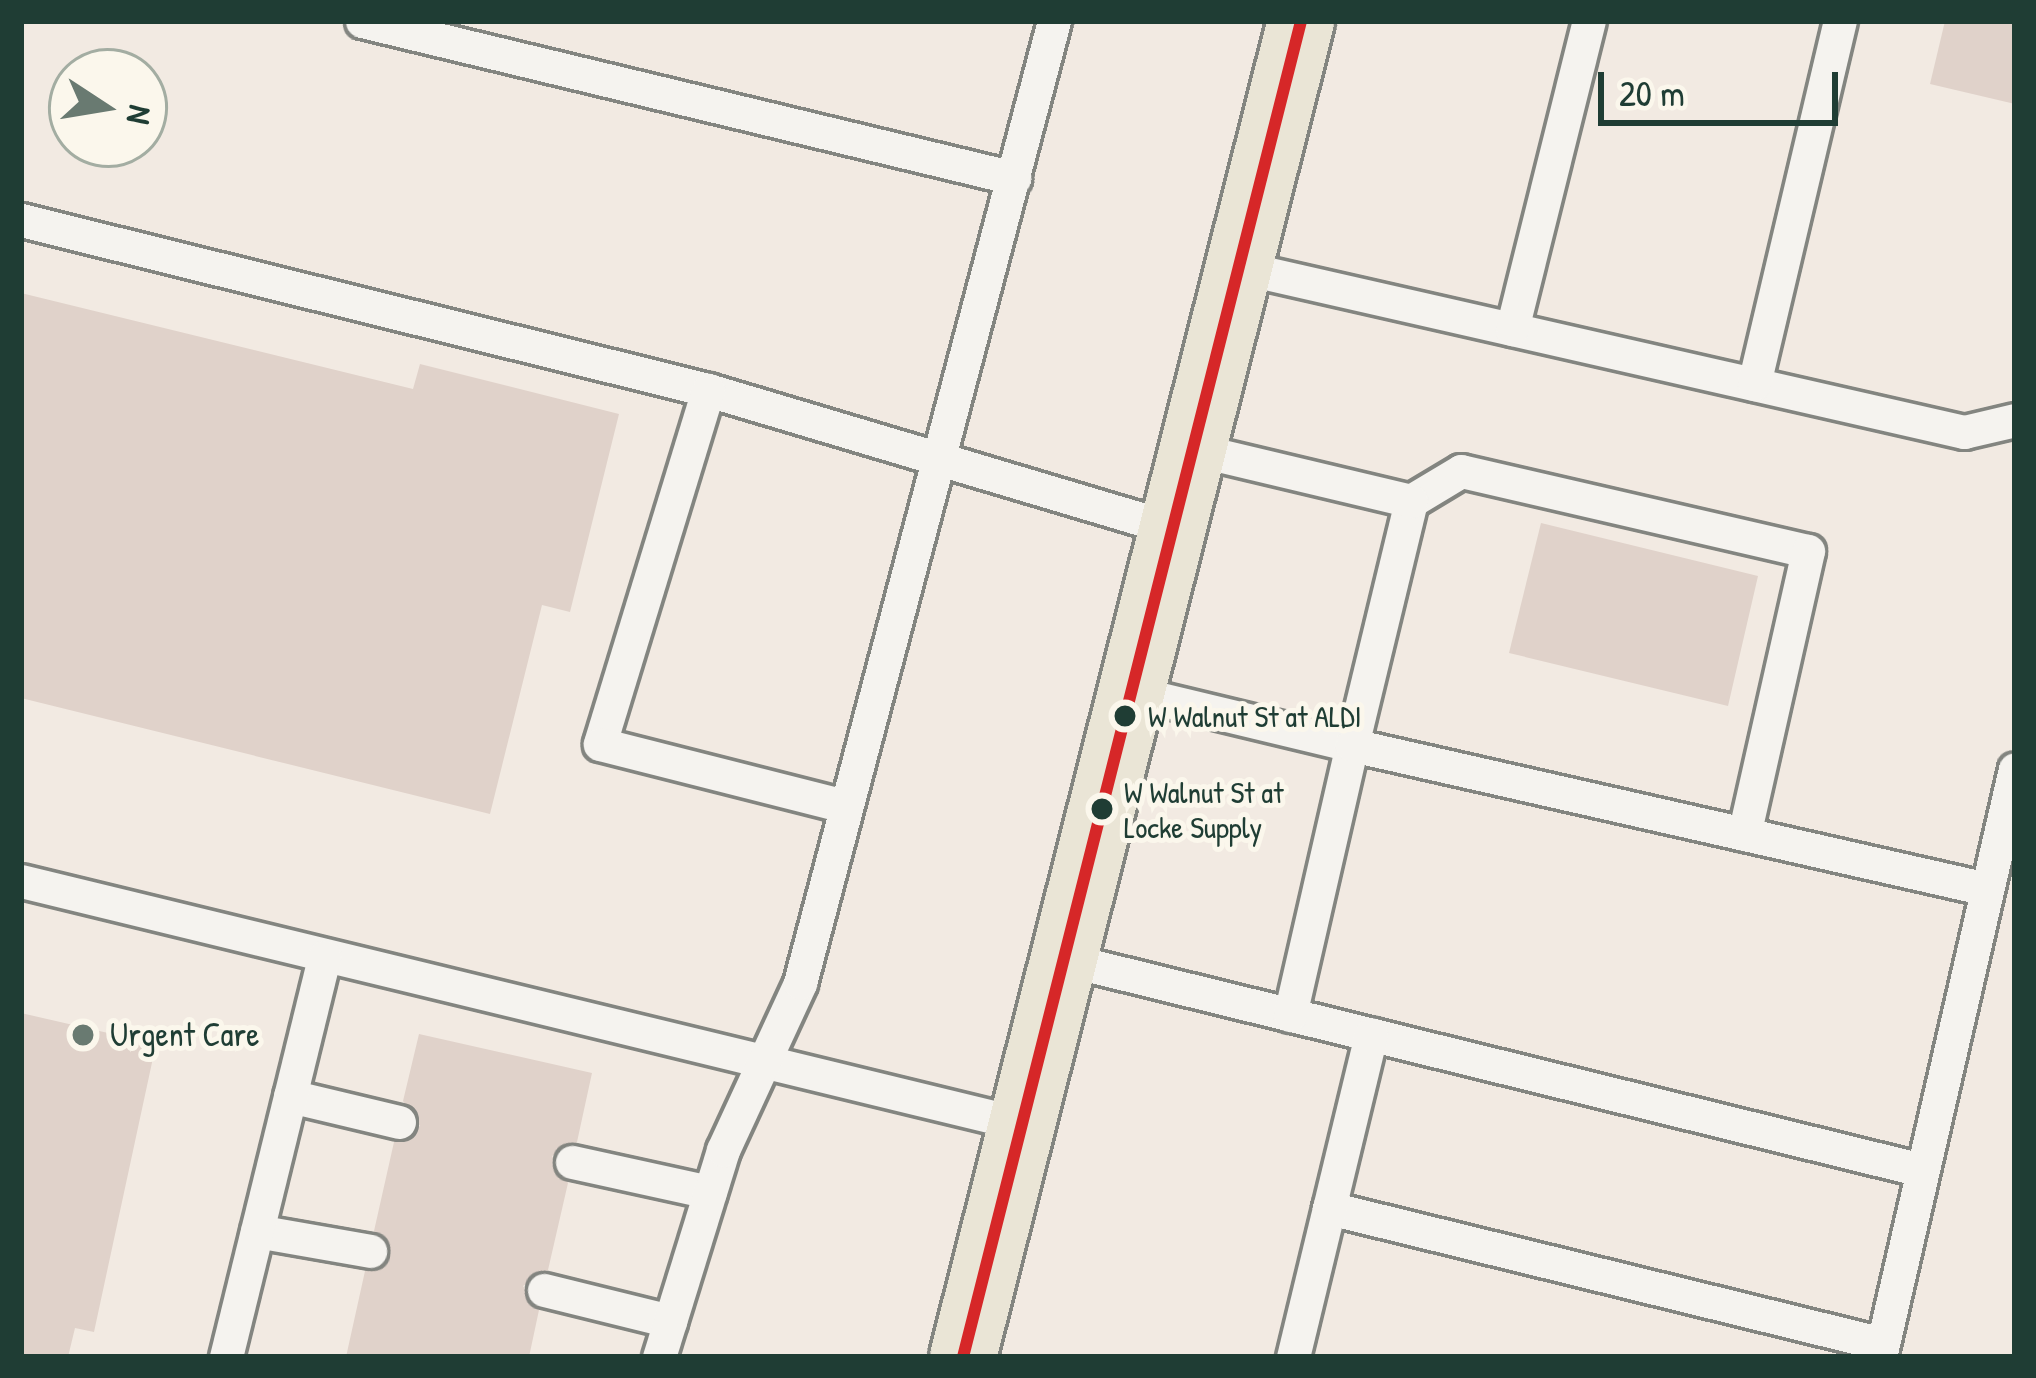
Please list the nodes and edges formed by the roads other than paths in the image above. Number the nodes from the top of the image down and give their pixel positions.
1 (362, 21) edge
2 (1054, 21) edge
3 (1301, 21) edge
4 (1589, 21) edge
5 (1840, 21) edge
6 (1014, 178) junction
7 (21, 220) edge
8 (1239, 267) junction
9 (1511, 329) junction
10 (1754, 384) junction
11 (708, 390) junction
12 (2015, 419) edge
13 (1192, 449) junction
14 (937, 458) junction
15 (1411, 501) junction
16 (1173, 530) junction
17 (1131, 692) junction
18 (1352, 745) junction
19 (2015, 769) edge
20 (841, 805) junction
21 (1744, 834) junction
22 (21, 881) edge
23 (1988, 890) junction
24 (324, 957) junction
25 (1064, 959) junction
26 (1290, 1015) junction
27 (1371, 1034) junction
28 (762, 1066) junction
29 (290, 1096) junction
30 (399, 1122) dead end
31 (1022, 1124) junction
32 (572, 1162) dead end
33 (1922, 1170) junction
34 (710, 1192) junction
35 (1329, 1208) junction
36 (257, 1231) junction
37 (370, 1251) dead end
38 (544, 1291) dead end
39 (670, 1321) junction
40 (1881, 1351) edge
41 (236, 1355) edge
42 (659, 1357) edge
43 (963, 1357) edge
44 (1293, 1357) edge

1 - 6 lane
2 - 6 lane
3 - 8 main road
4 - 9 lane
5 - 10 lane
6 - 14 lane
7 - 11 lane
8 - 9 lane
8 - 13 main road
9 - 10 lane
10 - 12 lane
11 - 14 lane
11 - 20 lane
13 - 15 lane
13 - 16 main road
14 - 16 lane
14 - 20 lane
15 - 18 lane
15 - 21 lane
16 - 17 main road
17 - 18 lane
17 - 25 main road
18 - 21 lane
18 - 26 lane
19 - 23 lane
20 - 28 lane
21 - 23 lane
22 - 24 lane
23 - 33 lane
24 - 28 lane
24 - 29 lane
25 - 26 lane
25 - 31 main road
26 - 27 lane
27 - 33 lane
27 - 35 lane
28 - 31 lane
28 - 34 lane
29 - 30 lane
29 - 36 lane
31 - 43 main road
32 - 34 lane
33 - 40 lane
34 - 39 lane
35 - 40 lane
35 - 44 lane
36 - 37 lane
36 - 41 lane
38 - 39 lane
39 - 42 lane

